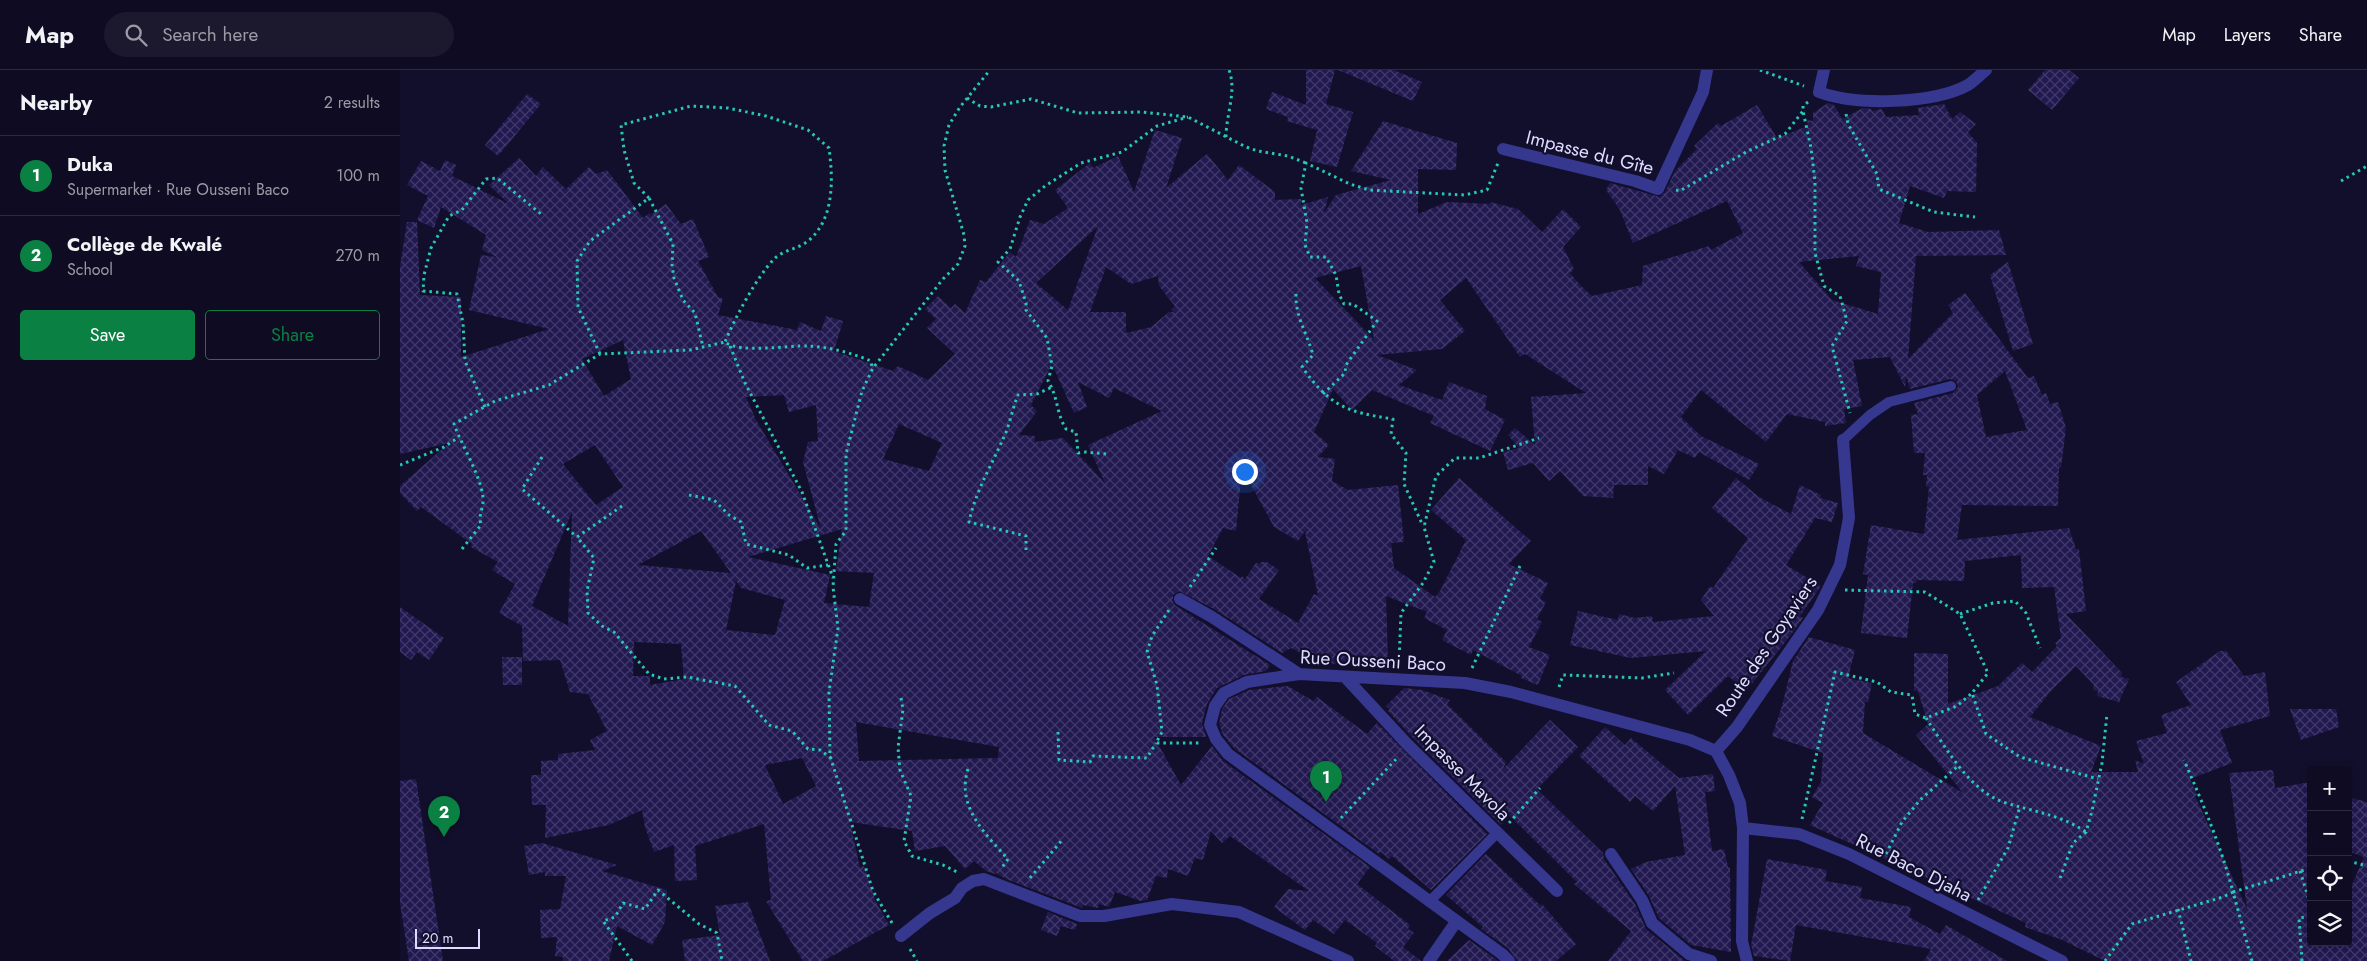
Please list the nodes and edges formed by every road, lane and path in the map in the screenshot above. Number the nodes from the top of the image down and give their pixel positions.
1 (990, 70) edge
2 (1229, 70) edge
3 (1707, 70) edge
4 (1760, 70) edge
5 (1824, 70) edge
6 (1986, 70) edge
7 (1820, 92) junction
8 (967, 98) junction
9 (1843, 99) junction
10 (1802, 111) junction
11 (1188, 117) junction
12 (1226, 137) junction
13 (1503, 150) joint
14 (1306, 163) junction
15 (2367, 166) edge
16 (2341, 181) dead end
17 (1660, 186) junction
18 (649, 198) junction
19 (541, 214) dead end
20 (1975, 217) dead end
21 (1296, 294) dead end
22 (725, 342) junction
23 (730, 346) junction
24 (703, 347) junction
25 (600, 354) junction
26 (872, 368) junction
27 (1951, 386) dead end
28 (1052, 387) junction
29 (1323, 394) junction
30 (485, 407) junction
31 (1854, 430) junction
32 (459, 437) junction
33 (1539, 438) dead end
34 (1843, 440) joint
35 (1106, 454) dead end
36 (542, 457) dead end
37 (400, 465) edge
38 (689, 495) dead end
39 (622, 506) dead end
40 (1424, 527) junction
41 (577, 537) junction
42 (1216, 548) dead end
43 (462, 549) dead end
44 (1026, 550) dead end
45 (828, 565) junction
46 (1520, 566) dead end
47 (834, 581) junction
48 (1829, 587) junction
49 (1180, 599) junction
50 (1960, 614) junction
51 (2040, 648) dead end
52 (1674, 673) dead end
53 (1299, 674) junction
54 (1346, 677) junction
55 (1400, 679) junction
56 (1465, 684) junction
57 (1972, 693) junction
58 (902, 698) dead end
59 (1554, 703) junction
60 (2107, 714) dead end
61 (1926, 718) junction
62 (1058, 732) dead end
63 (1216, 739) junction
64 (1156, 744) junction
65 (1408, 745) junction
66 (1716, 751) junction
67 (831, 758) junction
68 (2184, 760) dead end
69 (1960, 765) junction
70 (968, 769) dead end
71 (2098, 779) junction
72 (1540, 788) dead end
73 (2020, 806) junction
74 (1743, 828) junction
75 (1331, 830) junction
76 (2086, 832) junction
77 (1498, 834) junction
78 (1799, 834) junction
79 (1063, 839) dead end
80 (1611, 854) dead end
81 (2352, 862) edge
82 (2367, 866) edge
83 (1878, 869) junction
84 (2307, 869) edge
85 (2300, 871) junction
86 (2060, 878) dead end
87 (973, 881) junction
88 (992, 882) junction
89 (1557, 891) dead end
90 (2233, 892) junction
91 (1024, 896) junction
92 (2309, 901) edge
93 (1429, 902) junction
94 (2178, 909) junction
95 (1968, 916) junction
96 (2307, 917) edge
97 (1456, 922) junction
98 (901, 936) junction
99 (632, 961) edge
100 (722, 961) edge
101 (917, 961) edge
102 (1348, 961) edge
103 (1429, 961) edge
104 (1509, 961) edge
105 (1711, 961) edge
106 (1747, 961) edge
107 (2062, 961) edge
108 (2105, 961) edge
109 (2191, 961) edge
110 (2252, 961) edge
111 (2302, 961) edge

1 - 8 path
2 - 12 path
3 - 17 street, Impasse du Gîte
4 - 7 path
5 - 7 street
6 - 9 street
7 - 9 street
7 - 10 path
8 - 11 path
8 - 26 path
9 - 20 path
10 - 17 path
10 - 31 path
11 - 12 path
11 - 28 path
12 - 14 path
13 - 14 path
13 - 17 street, Impasse du Gîte
14 - 29 path
15 - 16 path
18 - 22 path
18 - 24 path
18 - 25 path
19 - 30 path
21 - 29 path
22 - 23 path
22 - 24 path
23 - 26 path
23 - 45 path
24 - 25 path
25 - 30 path
26 - 47 path
27 - 31 lane
28 - 35 path
28 - 44 path
29 - 40 path
30 - 32 path
31 - 34 lane
32 - 37 path
32 - 43 path
33 - 40 path
34 - 48 street, Route des Goyaviers
36 - 41 path
38 - 45 path
39 - 41 path
40 - 55 path
41 - 67 path
42 - 49 path
45 - 47 path
46 - 56 path
47 - 67 path
48 - 50 path
48 - 66 street, Route des Goyaviers
49 - 53 street
49 - 64 path
50 - 51 path
50 - 57 path
52 - 59 path
53 - 54 street, Rue Ousseni Baco
53 - 63 street, Rue Ousseni Baco
54 - 55 street, Rue Ousseni Baco
54 - 65 street, Impasse Mavola
55 - 56 street, Rue Ousseni Baco
56 - 59 street, Rue Ousseni Baco
57 - 61 path
57 - 71 path
58 - 87 path
59 - 66 street, Rue Ousseni Baco
60 - 71 path
61 - 69 path
61 - 78 path
62 - 64 path
63 - 64 path
63 - 75 street
65 - 75 path
65 - 77 street, Impasse Mavola
66 - 74 street
67 - 98 path
68 - 90 path
69 - 73 path
69 - 83 path
70 - 88 path
71 - 76 path
72 - 77 path
73 - 76 path
73 - 95 path
74 - 78 street, Rue Baco Djaha
74 - 106 street
75 - 93 street
76 - 86 path
77 - 89 street, Impasse Mavola
77 - 93 lane
78 - 83 street, Rue Baco Djaha
79 - 91 path
80 - 105 street
81 - 82 path
83 - 95 street, Rue Baco Djaha
84 - 85 path
85 - 90 path
85 - 92 path
87 - 88 street
87 - 98 street
88 - 91 street
90 - 94 path
90 - 110 path
91 - 102 street
93 - 97 street
94 - 108 path
94 - 109 path
95 - 107 street, Rue Baco Djaha
96 - 111 path
97 - 103 street
97 - 104 street
98 - 101 path
99 - 100 path

